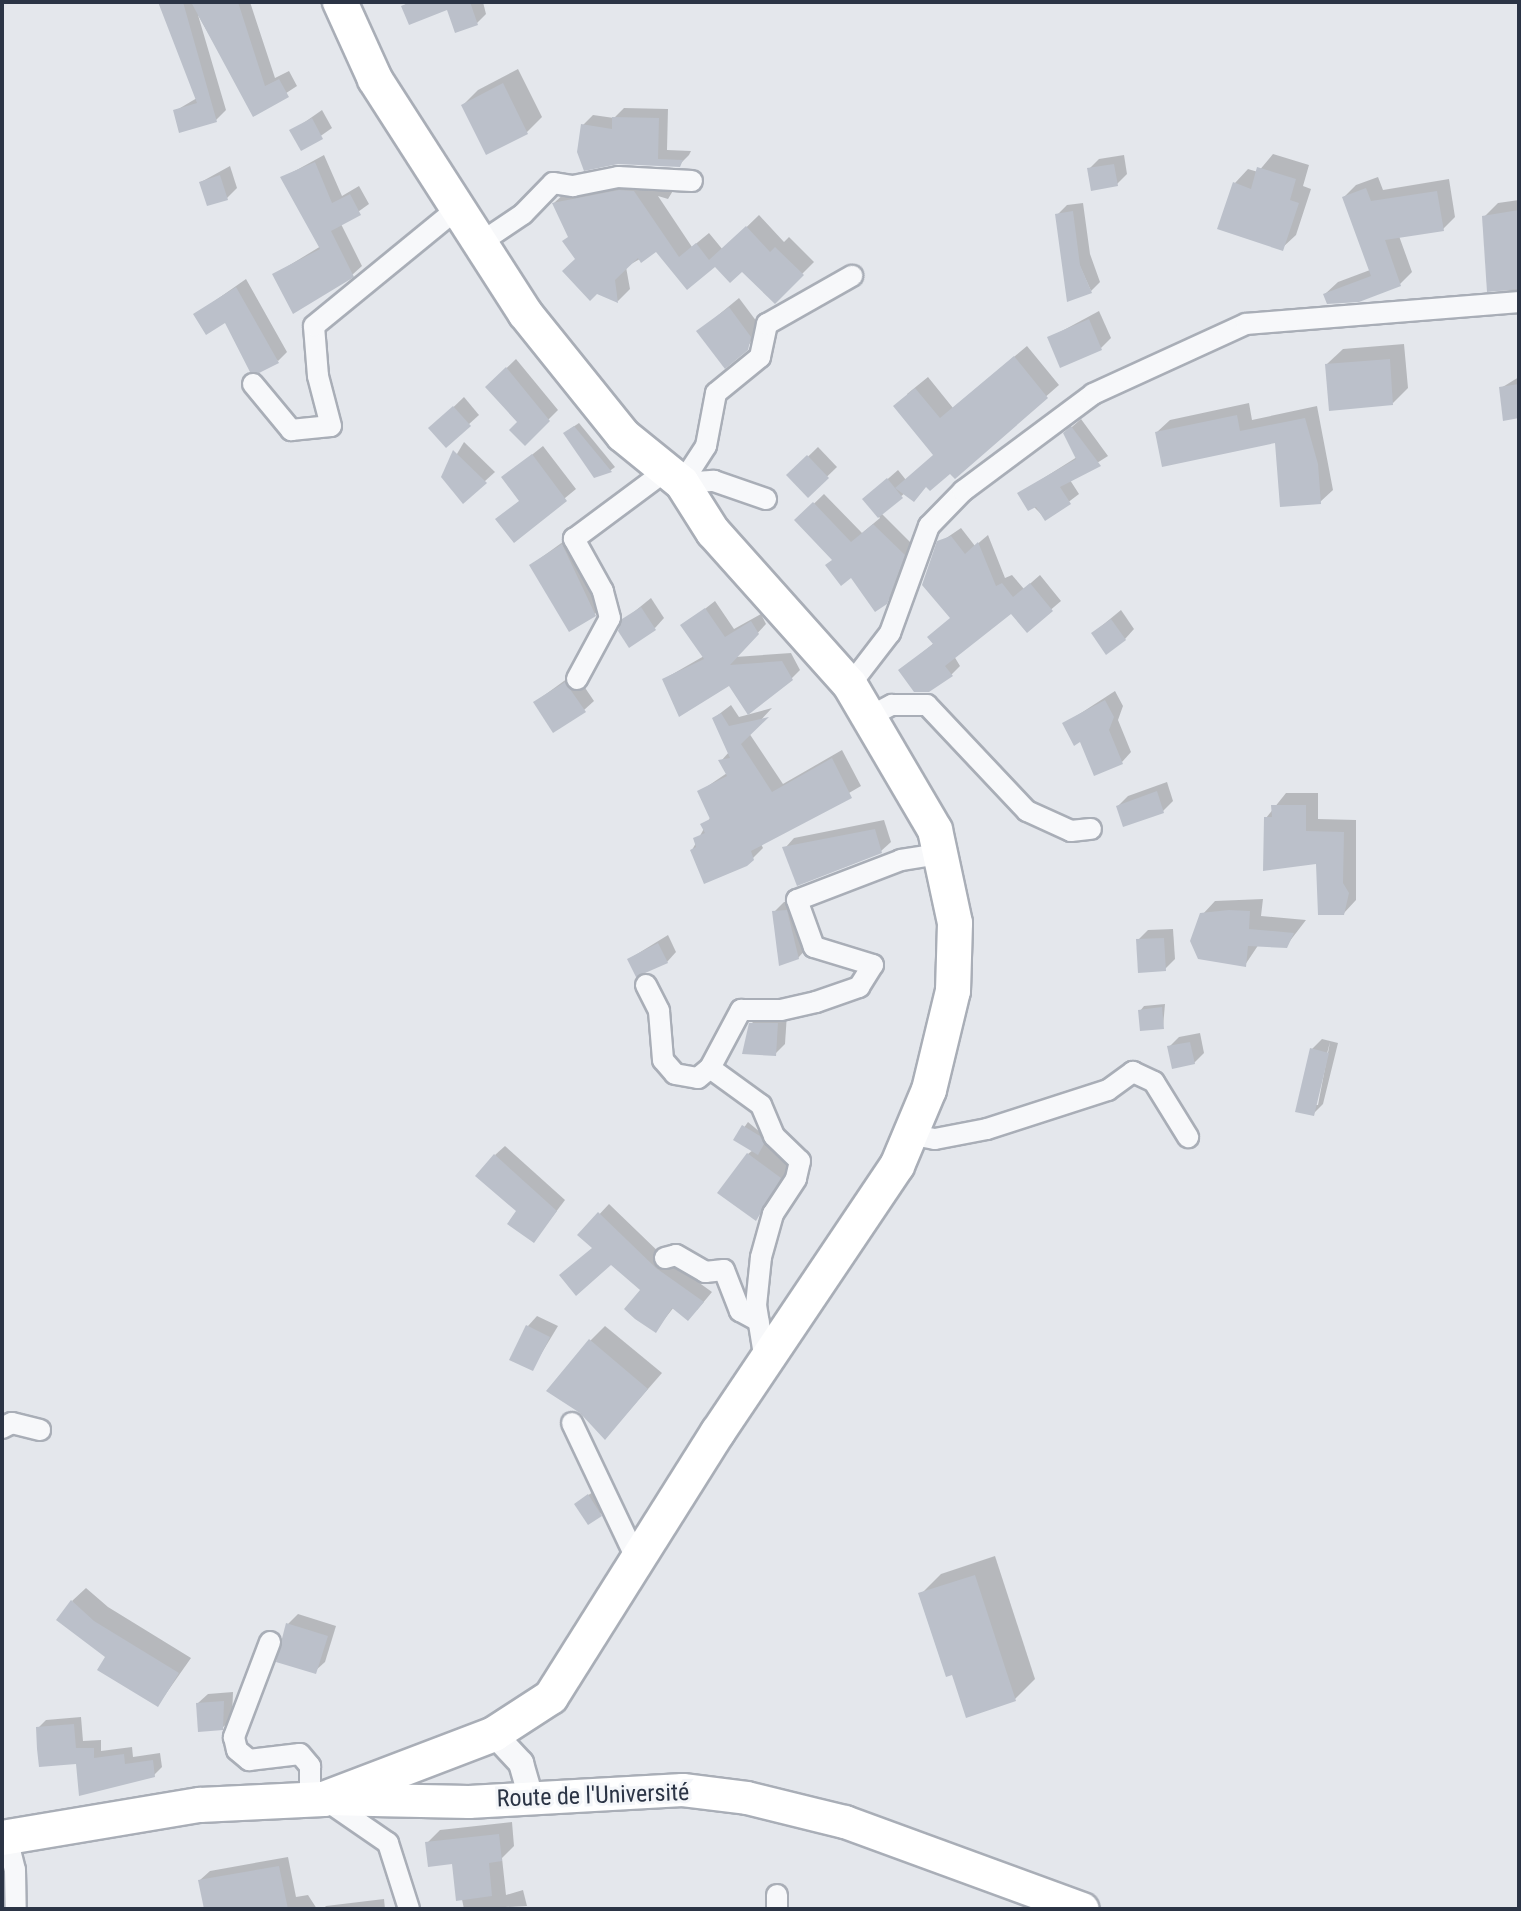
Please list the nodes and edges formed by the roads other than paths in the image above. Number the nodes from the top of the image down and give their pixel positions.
1 (340, 2) edge
2 (692, 181) dead end
3 (458, 208) junction
4 (480, 243) junction
5 (852, 276) dead end
6 (1519, 302) edge
7 (253, 384) dead end
8 (674, 477) junction
9 (766, 499) dead end
10 (577, 679) dead end
11 (850, 685) junction
12 (869, 717) junction
13 (1091, 829) dead end
14 (940, 854) junction
15 (646, 985) dead end
16 (710, 1068) junction
17 (909, 1134) junction
18 (1188, 1137) dead end
19 (665, 1258) dead end
20 (759, 1321) junction
21 (765, 1361) junction
22 (572, 1423) dead end
23 (2, 1428) edge
24 (40, 1430) dead end
25 (637, 1560) junction
26 (270, 1642) dead end
27 (494, 1734) junction
28 (531, 1797) junction
29 (317, 1799) junction
30 (4, 1838) edge
31 (16, 1909) edge
32 (409, 1909) edge
33 (1083, 1909) edge

1 - 3 highway
2 - 4 street
3 - 4 highway
3 - 7 street
4 - 8 highway
5 - 8 street
6 - 11 street
8 - 9 street
8 - 10 street
8 - 11 highway
11 - 12 highway
12 - 13 street
12 - 14 highway
14 - 16 street
14 - 17 highway
15 - 16 street
16 - 20 street
17 - 18 street
17 - 21 highway
19 - 20 street
20 - 21 street
21 - 25 highway
22 - 25 street
23 - 24 street
25 - 27 highway
26 - 29 street
27 - 28 street
27 - 29 highway
28 - 29 main road, Route de l'Université
28 - 33 main road, Route de l'Université
29 - 30 highway
29 - 32 street
30 - 31 street

